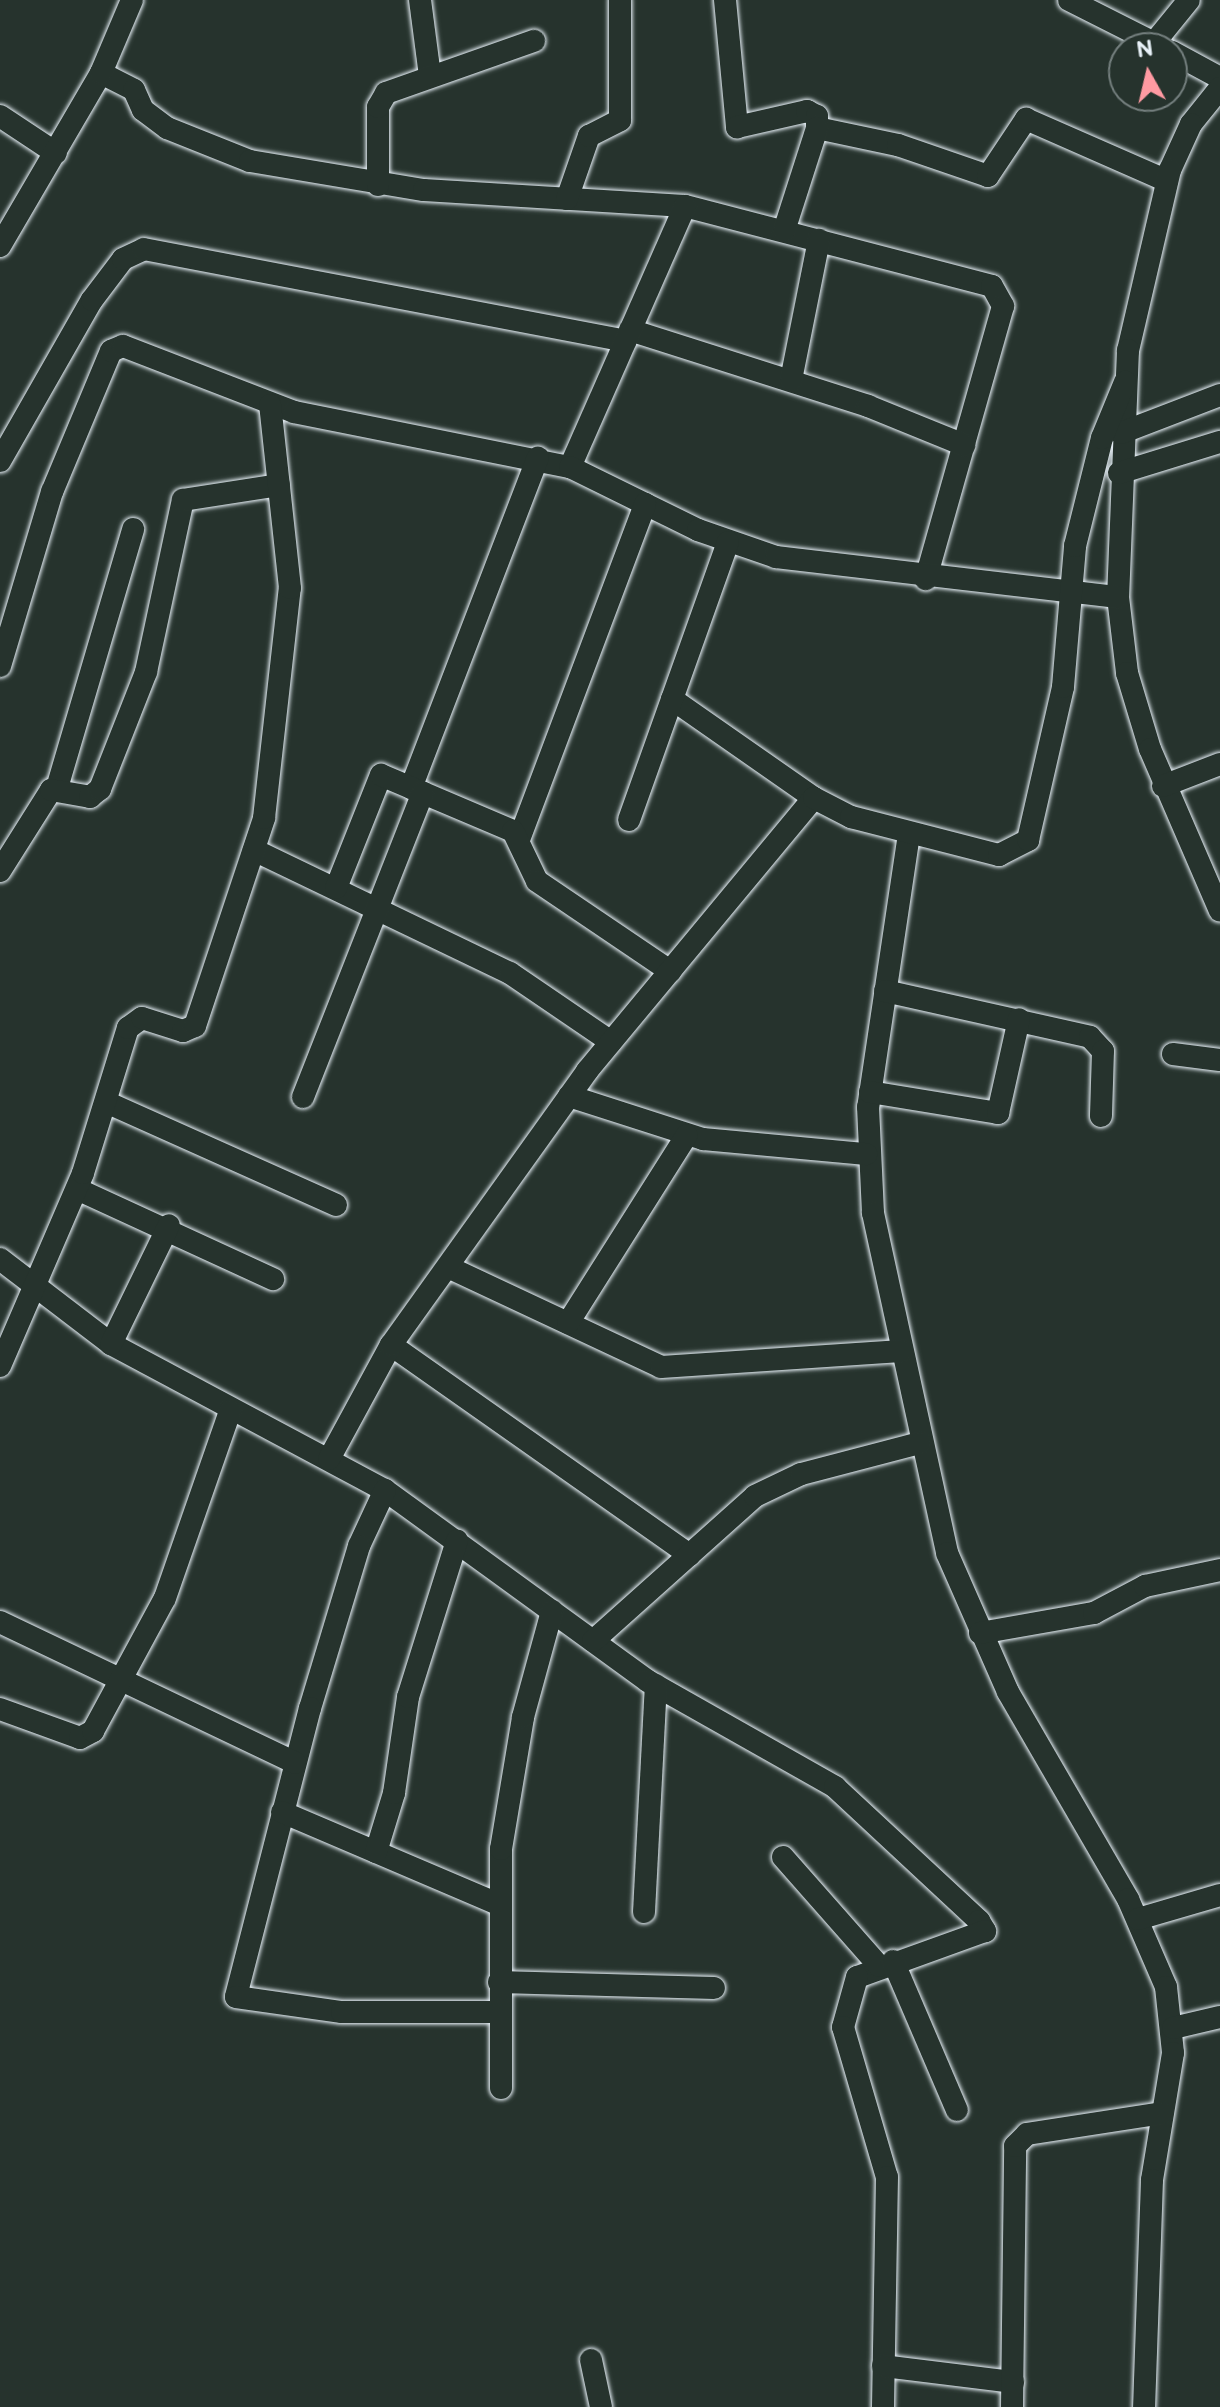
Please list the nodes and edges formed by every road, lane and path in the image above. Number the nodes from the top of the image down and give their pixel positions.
1 (420, 0) edge
2 (620, 0) edge
3 (725, 0) edge
4 (1069, 0) edge
5 (1189, 0) edge
6 (130, 1) edge
7 (1132, 32) edge
8 (1172, 32) edge
9 (534, 41) dead end
10 (1188, 61) edge
11 (101, 73) junction
12 (430, 76) junction
13 (1220, 78) edge
14 (1220, 88) edge
15 (0, 116) edge
16 (817, 128) junction
17 (56, 153) junction
18 (1167, 181) junction
19 (378, 185) junction
20 (567, 199) junction
21 (685, 206) junction
22 (784, 231) junction
23 (3, 237) edge
24 (819, 240) junction
25 (628, 335) junction
26 (791, 380) junction
27 (1125, 382) junction
28 (1220, 395) edge
29 (270, 405) junction
30 (1121, 433) junction
31 (1220, 442) edge
32 (964, 445) junction
33 (538, 458) junction
34 (0, 461) edge
35 (570, 467) junction
36 (1119, 473) junction
37 (279, 485) junction
38 (645, 504) junction
39 (133, 529) dead end
40 (728, 542) junction
41 (926, 579) junction
42 (1071, 592) junction
43 (1118, 597) junction
44 (0, 666) edge
45 (672, 699) junction
46 (1220, 764) edge
47 (1163, 786) junction
48 (57, 788) junction
49 (417, 790) junction
50 (814, 798) junction
51 (629, 820) dead end
52 (909, 834) junction
53 (520, 837) junction
54 (254, 850) junction
55 (0, 871) edge
56 (336, 888) junction
57 (380, 909) junction
58 (1220, 911) edge
59 (670, 971) junction
60 (885, 991) junction
61 (1019, 1019) junction
62 (611, 1042) junction
63 (1173, 1054) dead end
64 (1220, 1060) edge
65 (870, 1092) junction
66 (569, 1096) junction
67 (303, 1097) dead end
68 (106, 1102) junction
69 (1101, 1116) dead end
70 (687, 1135) junction
71 (866, 1154) junction
72 (77, 1189) junction
73 (336, 1205) dead end
74 (169, 1225) junction
75 (0, 1259) edge
76 (448, 1267) junction
77 (273, 1279) dead end
78 (37, 1291) junction
79 (568, 1323) junction
80 (111, 1344) junction
81 (391, 1345) junction
82 (901, 1351) junction
83 (0, 1366) edge
84 (230, 1411) junction
85 (920, 1443) junction
86 (329, 1459) junction
87 (385, 1490) junction
88 (457, 1541) junction
89 (690, 1555) junction
90 (1220, 1570) edge
91 (552, 1611) junction
92 (0, 1622) edge
93 (980, 1633) junction
94 (593, 1641) junction
95 (125, 1681) junction
96 (656, 1685) junction
97 (0, 1709) edge
98 (295, 1763) junction
99 (282, 1812) junction
100 (376, 1852) junction
101 (783, 1857) dead end
102 (1220, 1895) edge
103 (498, 1904) junction
104 (644, 1912) dead end
105 (1138, 1919) junction
106 (886, 1963) junction
107 (499, 1982) junction
108 (714, 1988) dead end
109 (499, 2012) junction
110 (1220, 2017) edge
111 (1173, 2028) junction
112 (501, 2088) dead end
113 (957, 2110) dead end
114 (1162, 2113) junction
115 (591, 2360) dead end
116 (883, 2366) junction
117 (1013, 2382) junction
118 (601, 2407) edge
119 (883, 2407) edge
120 (1012, 2407) edge
121 (1144, 2407) edge

1 - 12 street
2 - 20 street
3 - 16 street
4 - 7 street
5 - 8 street
6 - 11 street
9 - 12 street
10 - 13 street
11 - 17 street
11 - 19 street
12 - 19 street
14 - 18 street
15 - 17 street
16 - 18 street
16 - 22 street
17 - 23 street
18 - 27 street
19 - 20 street
20 - 21 street
21 - 22 street
21 - 25 street
22 - 24 street
24 - 26 street
24 - 32 street
25 - 26 street
25 - 34 street
25 - 35 street
26 - 32 street
27 - 30 street
27 - 42 street
28 - 30 street
29 - 33 street
29 - 37 street
29 - 44 street
30 - 36 street
31 - 36 street
32 - 41 street
33 - 35 street
33 - 49 street
35 - 38 street
36 - 43 street
37 - 48 street
37 - 54 street
38 - 40 street
38 - 53 street
39 - 48 street
40 - 41 street
40 - 45 street
41 - 42 street
42 - 43 street
42 - 52 street
43 - 47 street
45 - 50 street
45 - 51 street
46 - 47 street
47 - 58 street
48 - 55 street
49 - 53 street
49 - 56 street
49 - 57 street
50 - 52 street
50 - 59 street
52 - 60 street
53 - 59 street
54 - 56 street
54 - 68 street
56 - 57 street
57 - 62 street
57 - 67 street
59 - 62 street
60 - 61 street
60 - 65 street
61 - 65 street
61 - 69 street
62 - 66 street
63 - 64 street
65 - 71 street
66 - 70 street
66 - 76 street
68 - 72 street
68 - 73 street
70 - 71 street
70 - 79 street
71 - 82 street
72 - 74 street
72 - 78 street
74 - 77 street
74 - 80 street
75 - 78 street
76 - 79 street
76 - 81 street
78 - 80 street
78 - 83 street
79 - 82 street
80 - 84 street
81 - 86 street
81 - 89 street
82 - 85 street
84 - 86 street
84 - 95 street
85 - 89 street
85 - 93 street
86 - 87 street
87 - 88 street
87 - 98 street
88 - 91 street
88 - 100 street
89 - 94 street
90 - 93 street
91 - 94 street
91 - 103 street
92 - 95 street
93 - 105 street
94 - 96 street
95 - 97 street
95 - 98 street
96 - 104 street
96 - 106 street
98 - 99 street
99 - 100 street
99 - 109 street
100 - 103 street
101 - 106 street
102 - 105 street
103 - 107 street
105 - 111 street
106 - 113 street
106 - 116 street
107 - 108 street
107 - 109 street
109 - 112 street
110 - 111 street
111 - 114 street
114 - 117 street
114 - 121 street
115 - 118 street
116 - 117 street
116 - 119 street
117 - 120 street

